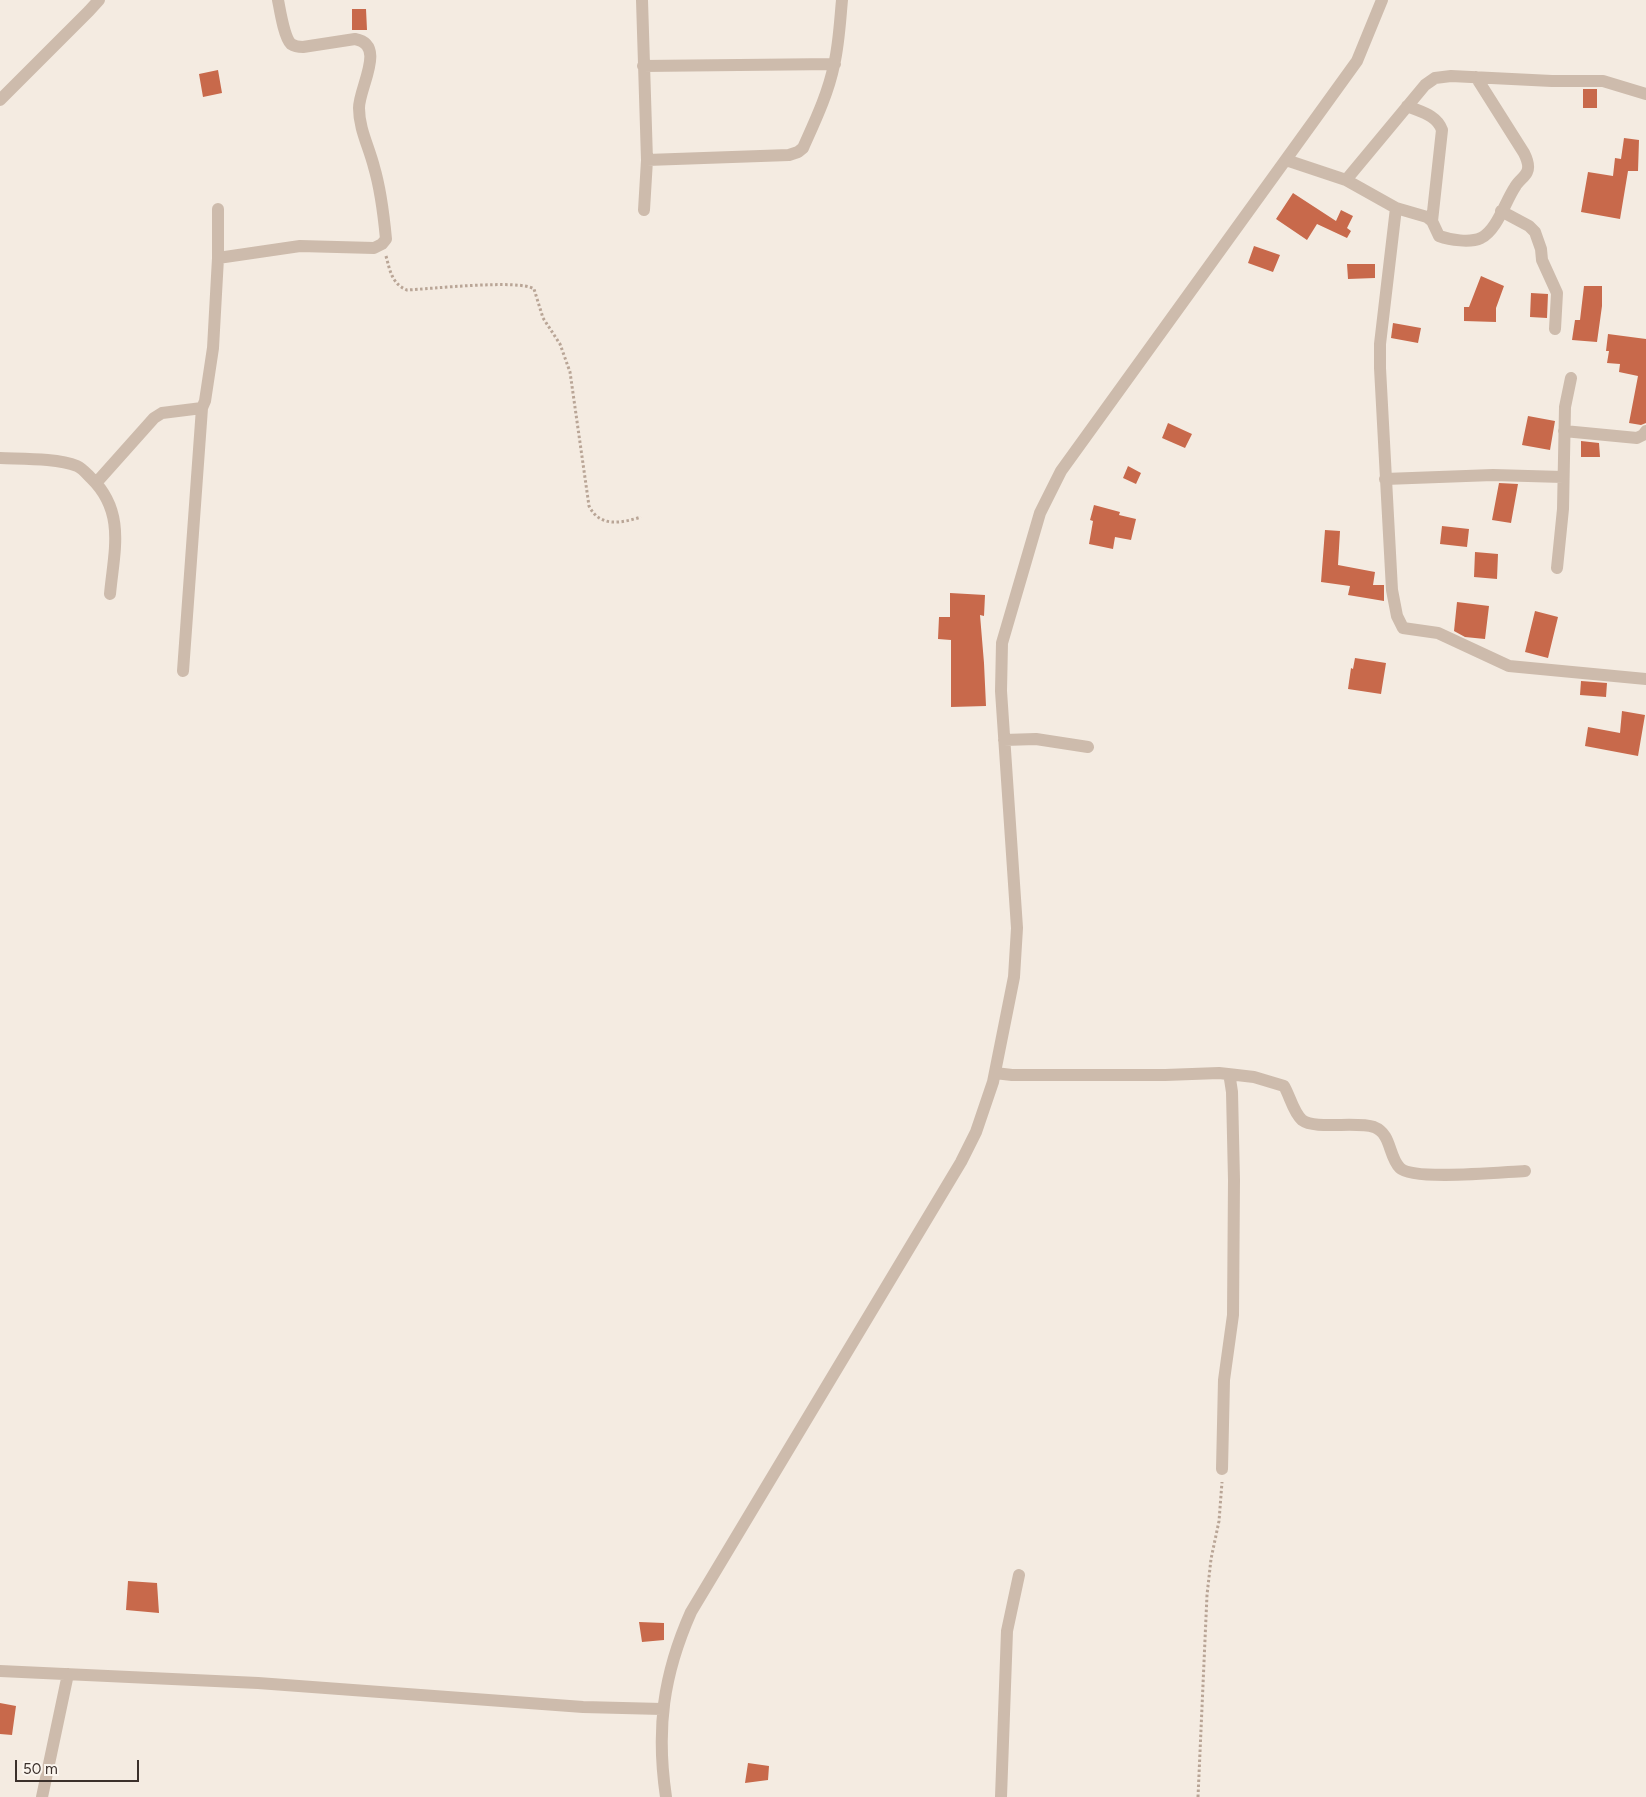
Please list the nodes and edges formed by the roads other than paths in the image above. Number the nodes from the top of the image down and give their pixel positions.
1 (98, 0) edge
2 (278, 0) edge
3 (642, 0) edge
4 (842, 0) edge
5 (1382, 0) edge
6 (835, 64) junction
7 (643, 66) junction
8 (1476, 78) junction
9 (1646, 94) edge
10 (0, 100) edge
11 (1407, 106) junction
12 (647, 160) junction
13 (1286, 160) junction
14 (1346, 180) junction
15 (1396, 208) junction
16 (218, 209) dead end
17 (644, 210) dead end
18 (1501, 211) junction
19 (1432, 221) junction
20 (218, 258) junction
21 (1555, 329) dead end
22 (1571, 378) dead end
23 (202, 408) junction
24 (1564, 431) junction
25 (1646, 431) edge
26 (0, 458) edge
27 (1563, 477) junction
28 (1385, 478) junction
29 (96, 483) junction
30 (1557, 568) dead end
31 (110, 594) dead end
32 (183, 671) dead end
33 (1646, 679) edge
34 (1004, 740) junction
35 (1088, 747) dead end
36 (1003, 1074) junction
37 (1228, 1074) junction
38 (1525, 1171) dead end
39 (1222, 1469) road end
40 (1019, 1575) dead end
41 (0, 1671) edge
42 (68, 1674) junction
43 (662, 1709) junction
44 (42, 1797) edge
45 (666, 1797) edge
46 (1001, 1797) edge

1 - 10 street
2 - 20 street
3 - 7 street
4 - 6 street
5 - 13 street
6 - 7 street
6 - 12 street
7 - 12 street
8 - 9 street
8 - 11 street
8 - 18 street
11 - 14 street
11 - 19 street
12 - 17 street
13 - 14 street
13 - 34 street
14 - 15 street
15 - 19 street
15 - 28 street
16 - 20 street
18 - 19 street
18 - 21 street
20 - 23 street
22 - 24 street
23 - 29 street
23 - 32 street
24 - 25 street
24 - 27 street
26 - 29 street
27 - 28 street
27 - 30 street
28 - 33 street
29 - 31 street
34 - 35 street
34 - 36 street
36 - 37 street
36 - 43 street
37 - 38 street
37 - 39 street
40 - 46 street
41 - 42 street
42 - 43 street
42 - 44 street
43 - 45 street

